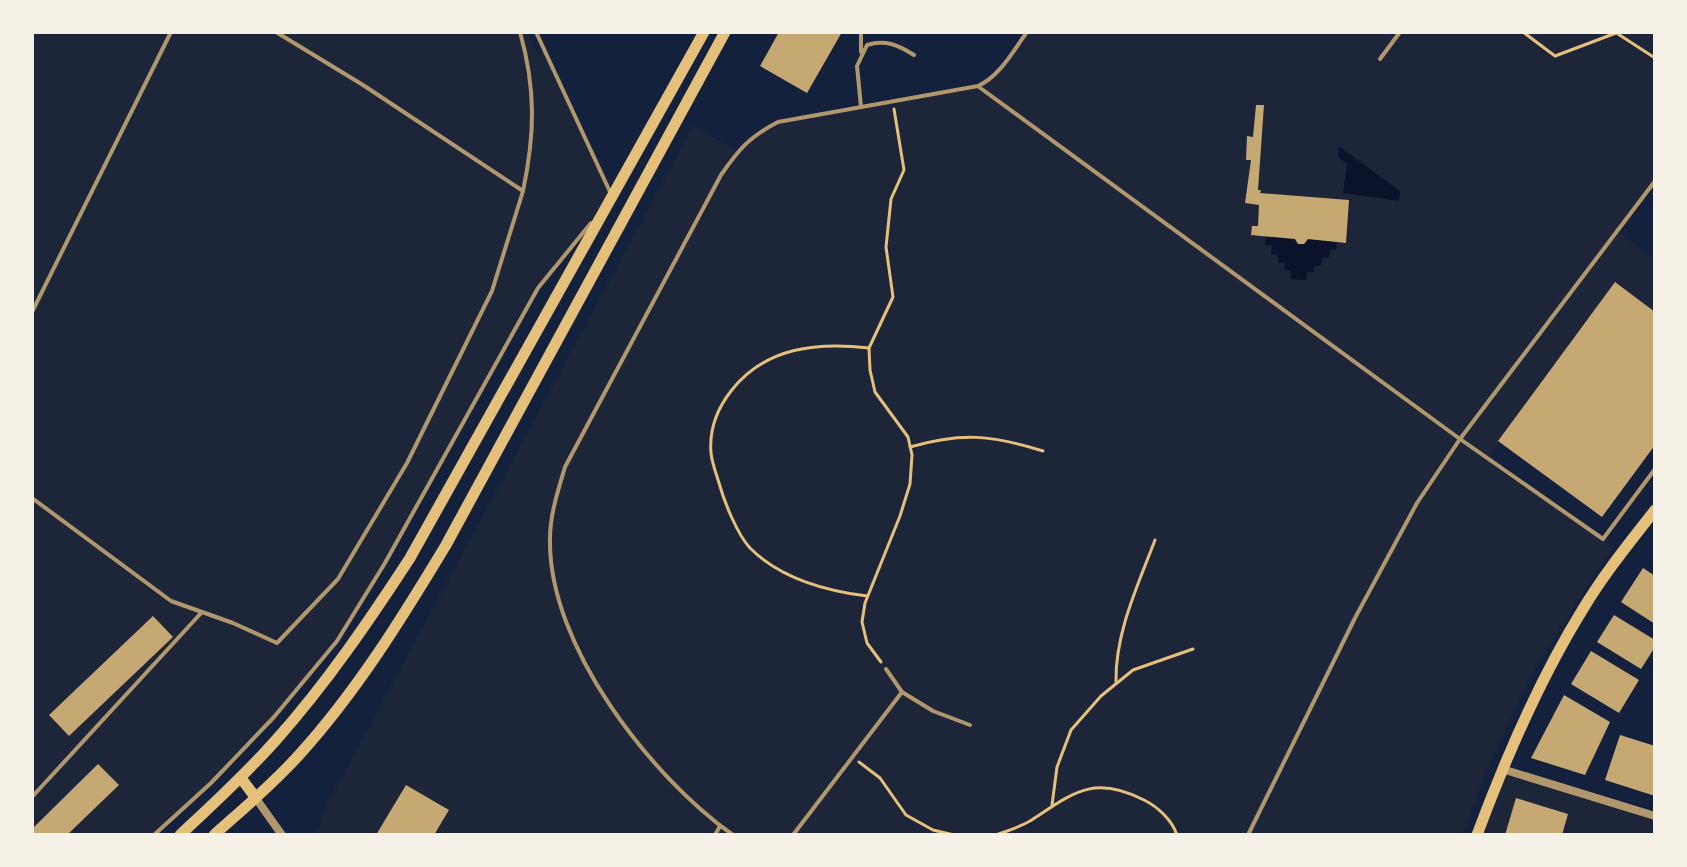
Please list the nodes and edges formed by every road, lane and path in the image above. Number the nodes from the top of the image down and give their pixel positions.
1 (171, 32) edge
2 (276, 32) edge
3 (520, 32) edge
4 (536, 32) edge
5 (704, 32) edge
6 (725, 32) edge
7 (861, 32) edge
8 (1027, 32) edge
9 (1400, 32) edge
10 (1523, 32) edge
11 (1615, 33) edge
12 (860, 54) junction
13 (914, 55) dead end
14 (1655, 58) edge
15 (1380, 59) dead end
16 (978, 86) junction
17 (893, 101) junction
18 (861, 107) junction
19 (1655, 181) edge
20 (523, 191) junction
21 (613, 197) junction
22 (32, 312) edge
23 (869, 348) junction
24 (1460, 439) junction
25 (910, 447) junction
26 (1043, 451) dead end
27 (1655, 469) edge
28 (32, 498) edge
29 (1655, 510) edge
30 (1155, 540) dead end
31 (867, 596) junction
32 (202, 612) junction
33 (1193, 649) dead end
34 (886, 669) joint
35 (1116, 684) junction
36 (902, 692) junction
37 (970, 725) dead end
38 (853, 757) junction
39 (1502, 769) junction
40 (241, 778) junction
41 (32, 797) edge
42 (255, 797) junction
43 (1052, 805) junction
44 (1655, 816) edge
45 (720, 826) junction
46 (154, 835) edge
47 (180, 835) edge
48 (214, 835) edge
49 (282, 835) edge
50 (715, 835) edge
51 (733, 835) edge
52 (793, 835) edge
53 (954, 835) edge
54 (996, 835) edge
55 (1177, 835) edge
56 (1248, 835) edge
57 (1477, 835) edge

1 - 22 lane
2 - 20 lane
3 - 20 lane
4 - 21 lane
5 - 21 main road
6 - 42 main road
7 - 12 lane
8 - 16 lane
9 - 15 lane
10 - 11 path
11 - 14 path
12 - 13 lane
12 - 18 lane
16 - 17 lane
16 - 24 lane
17 - 18 lane
17 - 23 path
18 - 45 lane
19 - 24 lane
20 - 32 lane
21 - 40 main road
21 - 46 lane
23 - 25 path
23 - 31 path
24 - 27 lane
24 - 56 lane
25 - 26 path
25 - 31 path
28 - 32 lane
29 - 39 main road
30 - 35 path
31 - 34 path
32 - 41 lane
33 - 35 path
34 - 36 lane
35 - 43 path
36 - 37 lane
36 - 38 lane
38 - 52 lane
38 - 53 path
39 - 44 street
39 - 57 main road
40 - 42 main road
40 - 47 main road
42 - 48 main road
42 - 49 street
43 - 54 path
43 - 55 path
45 - 50 lane
45 - 51 lane

